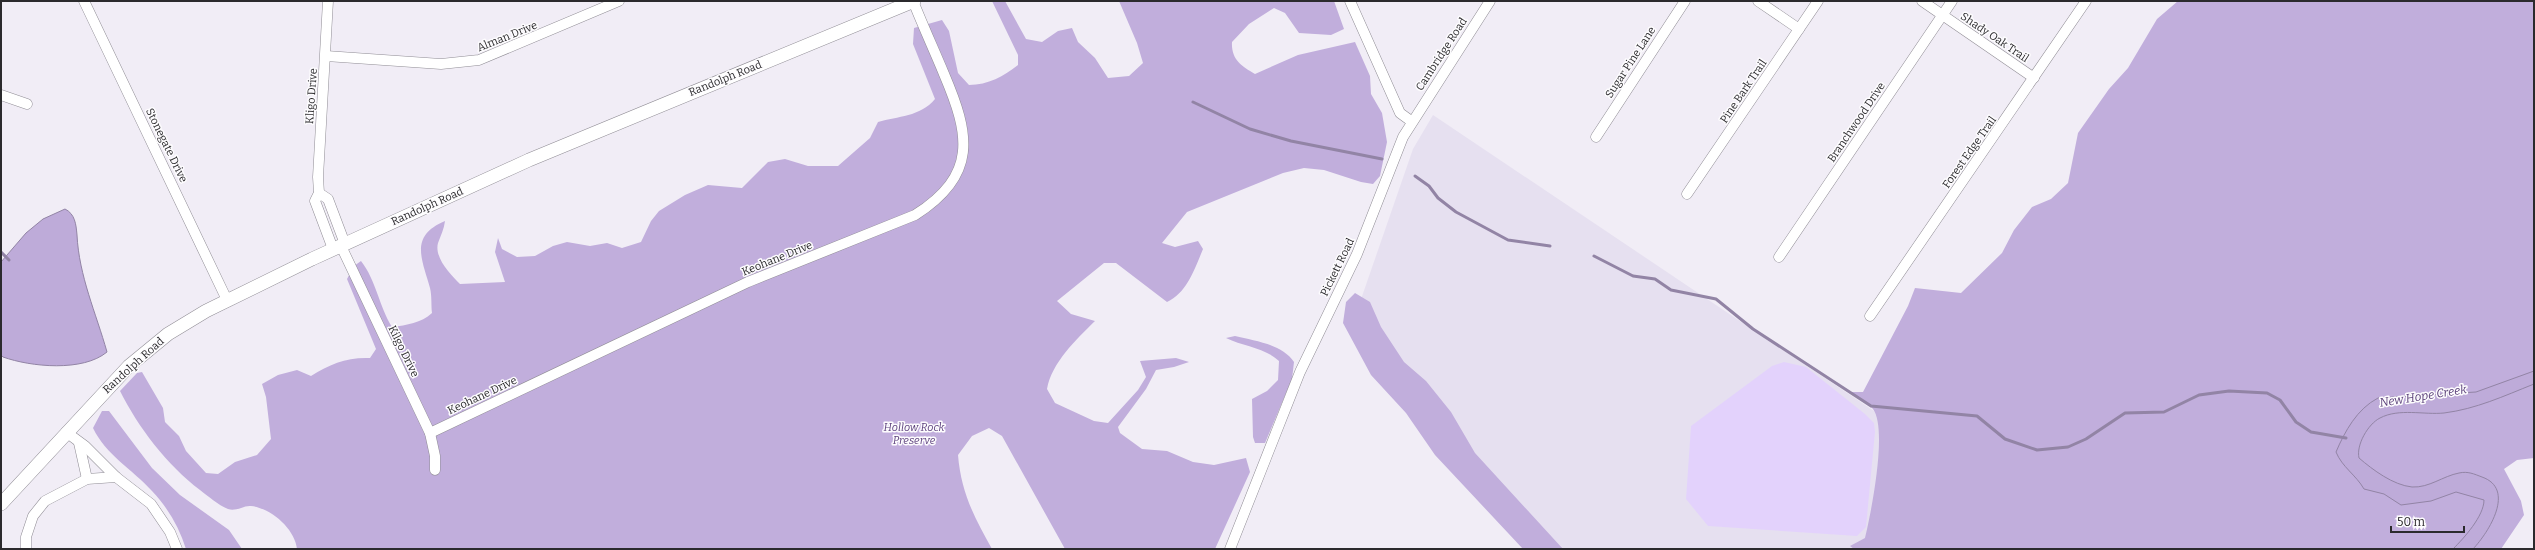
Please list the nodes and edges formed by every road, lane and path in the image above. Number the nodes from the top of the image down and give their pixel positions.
1 (84, 1) edge
2 (328, 1) edge
3 (1350, 1) edge
4 (1490, 1) edge
5 (1685, 1) edge
6 (1758, 1) edge
7 (1818, 1) edge
8 (1922, 1) edge
9 (1952, 1) edge
10 (2086, 1) edge
11 (613, 2) edge
12 (910, 2) edge
13 (1943, 15) junction
14 (1799, 29) junction
15 (326, 56) junction
16 (2034, 78) junction
17 (1, 95) edge
18 (27, 104) dead end
19 (1411, 121) junction
20 (1596, 137) dead end
21 (1687, 194) dead end
22 (340, 246) junction
23 (1778, 257) dead end
24 (227, 300) junction
25 (1870, 316) dead end
26 (66, 432) junction
27 (430, 433) junction
28 (79, 443) junction
29 (435, 470) dead end
30 (116, 477) junction
31 (87, 479) junction
32 (1, 504) edge
33 (26, 549) edge
34 (177, 549) edge
35 (1230, 549) edge

1 - 24 street, Stonegate Drive
2 - 15 street, Kligo Drive
3 - 19 street
4 - 19 street, Cambridge Road
5 - 20 street, Sugar Pine Lane
6 - 14 street
7 - 14 street, Pine Bark Trail
8 - 13 street, Shady Oak Trail
9 - 13 street, Branchwood Drive
10 - 16 street, Forest Edge Trail
11 - 15 street, Alman Drive
12 - 22 street, Randolph Road
12 - 27 street, Keohane Drive
13 - 16 street, Shady Oak Trail
13 - 23 street, Branchwood Drive
14 - 21 street, Pine Bark Trail
15 - 22 street, Kligo Drive
16 - 25 street, Forest Edge Trail
17 - 18 street
19 - 35 street, Pickett Road
22 - 24 street, Randolph Road
22 - 27 street, Kilgo Drive
24 - 26 street, Randolph Road
26 - 28 street
26 - 32 street, Randolph Road
27 - 29 street, Kilgo Drive
28 - 30 street
28 - 31 street
30 - 31 street
30 - 34 street
31 - 33 street

